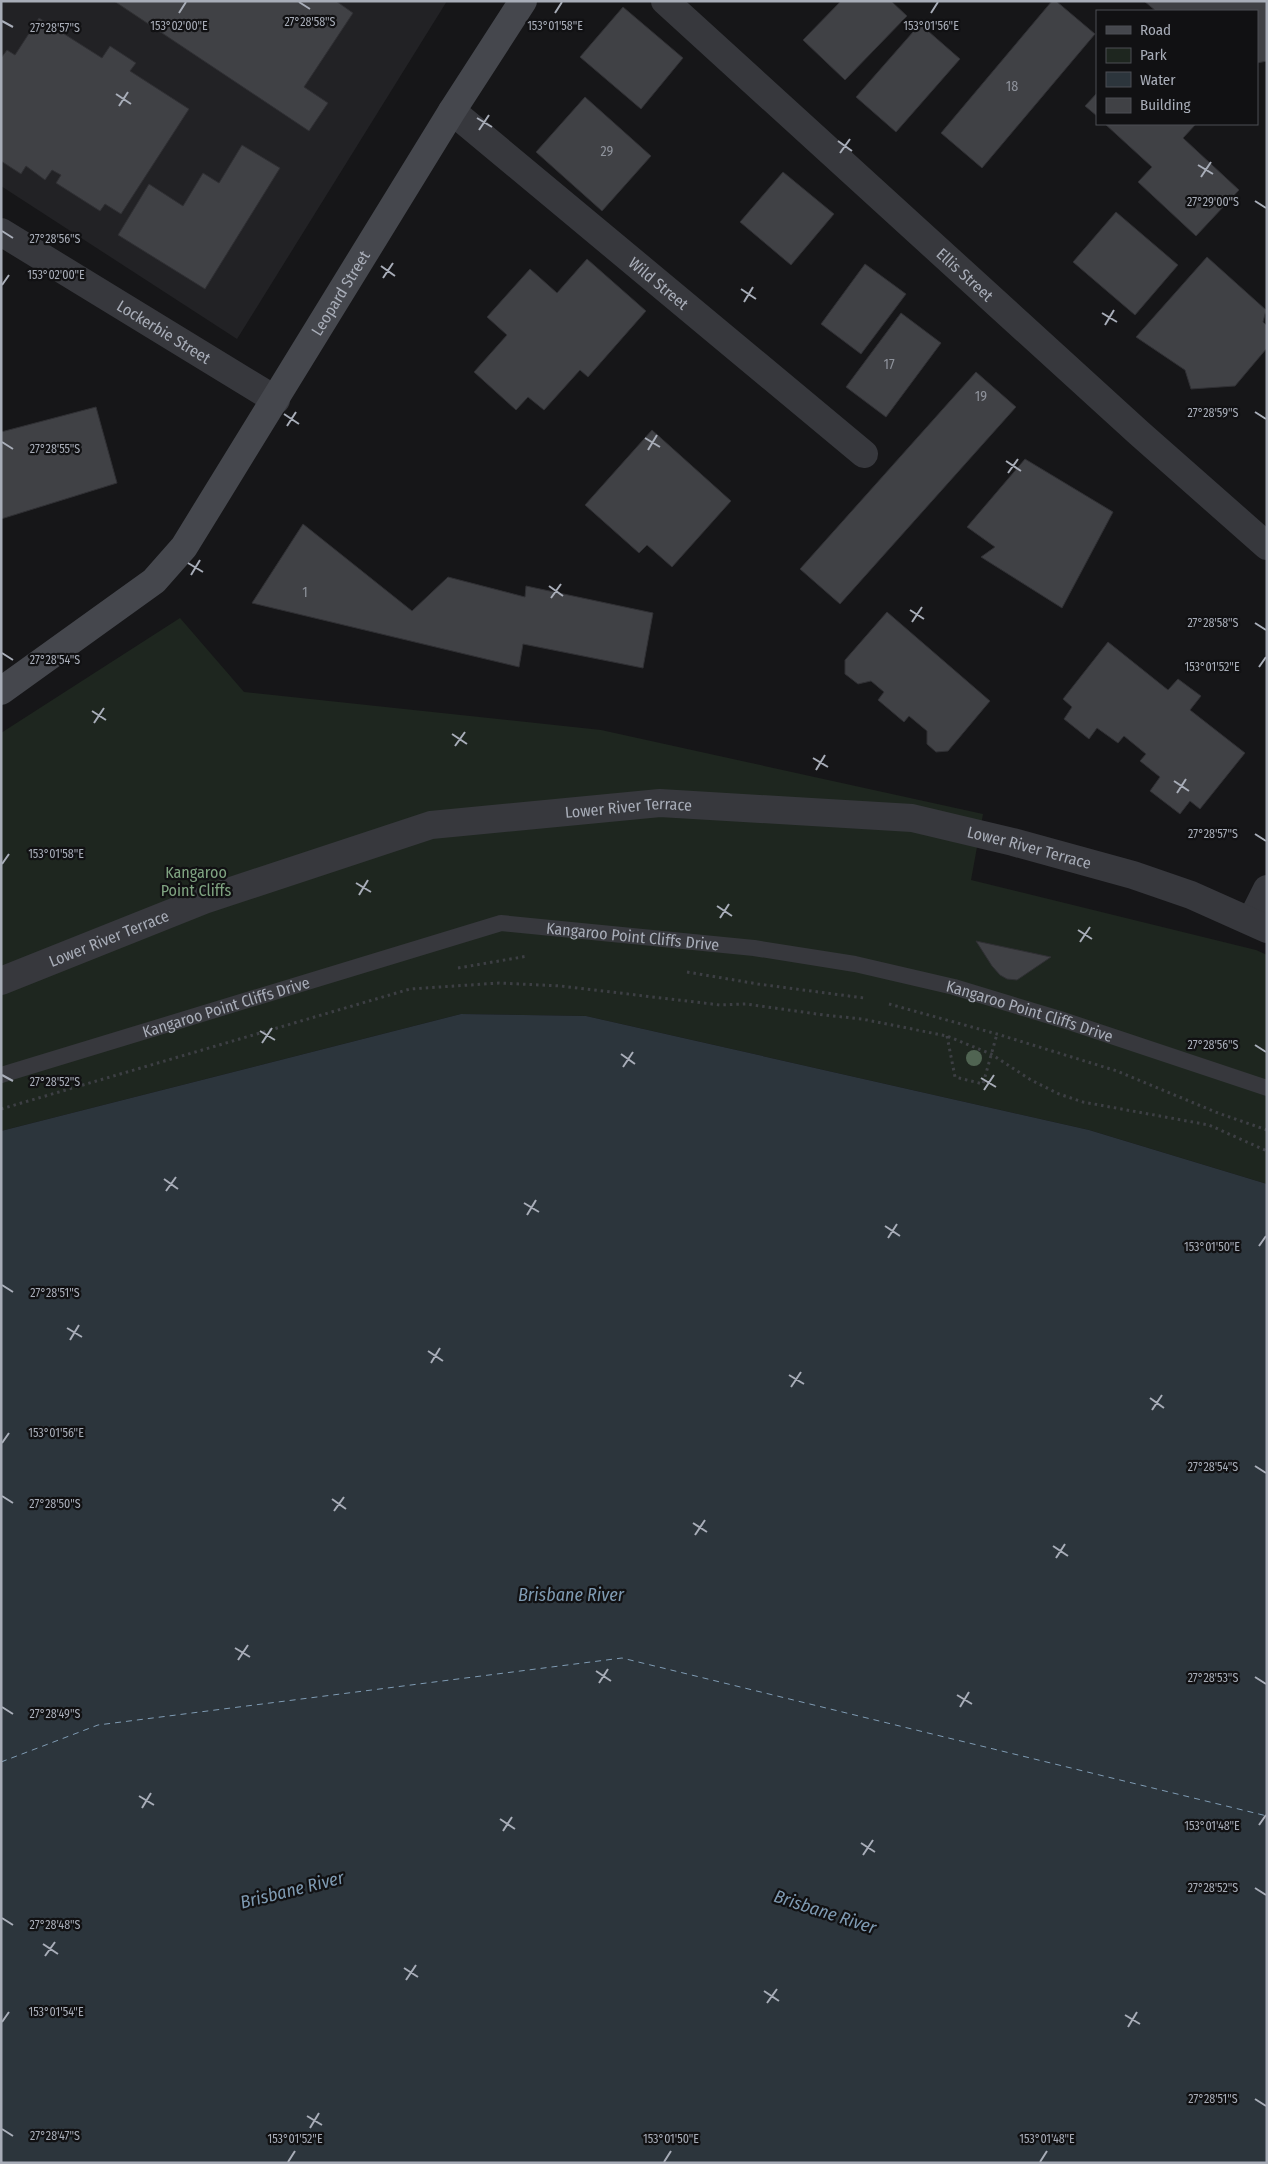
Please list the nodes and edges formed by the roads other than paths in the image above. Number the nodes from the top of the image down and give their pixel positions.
1 (523, 1) edge
2 (665, 1) edge
3 (452, 111) junction
4 (1, 232) edge
5 (276, 400) junction
6 (864, 454) dead end
7 (1267, 546) edge
8 (1, 691) edge
9 (1267, 889) edge
10 (1259, 925) edge
11 (1, 981) edge
12 (1, 1075) edge
13 (1267, 1088) edge

1 - 3 main road, Leopard Street
2 - 7 street, Ellis Street
3 - 5 main road, Leopard Street
3 - 6 street, Wild Street
4 - 5 street, Lockerbie Street
5 - 8 main road, Leopard Street
9 - 10 street
10 - 11 street, Lower River Terrace
12 - 13 lane, Kangaroo Point Cliffs Drive

